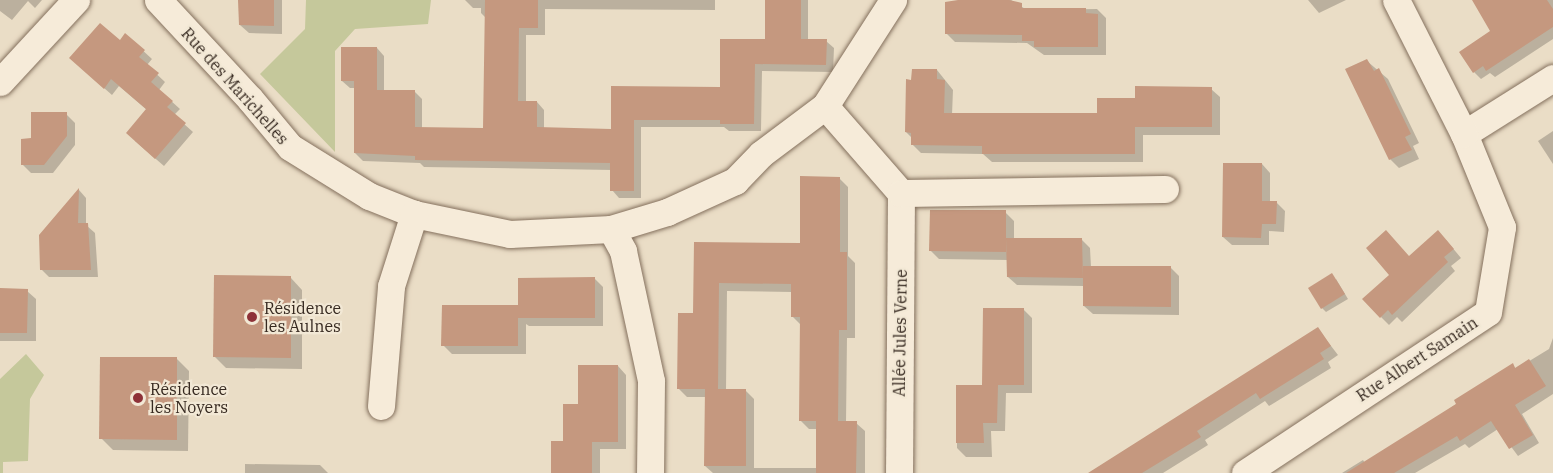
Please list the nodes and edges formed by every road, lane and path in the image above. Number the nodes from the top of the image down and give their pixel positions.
1 (76, 0) edge
2 (158, 0) edge
3 (892, 0) edge
4 (1396, 0) edge
5 (1553, 78) edge
6 (0, 82) edge
7 (825, 106) junction
8 (1464, 134) junction
9 (1164, 189) dead end
10 (901, 193) junction
11 (414, 214) junction
12 (611, 229) junction
13 (381, 406) dead end
14 (650, 473) edge
15 (898, 473) edge
16 (1245, 473) edge

1 - 6 street
2 - 11 street, Rue des Marichelles
3 - 7 street, Rue des Marichelles
4 - 8 street, Rue Albert Samain
5 - 8 street
7 - 10 street
7 - 12 street, Rue des Marichelles
8 - 16 street, Rue Albert Samain
9 - 10 street
10 - 15 street, Allée Jules Verne
11 - 12 street, Rue des Marichelles
11 - 13 street
12 - 14 street

